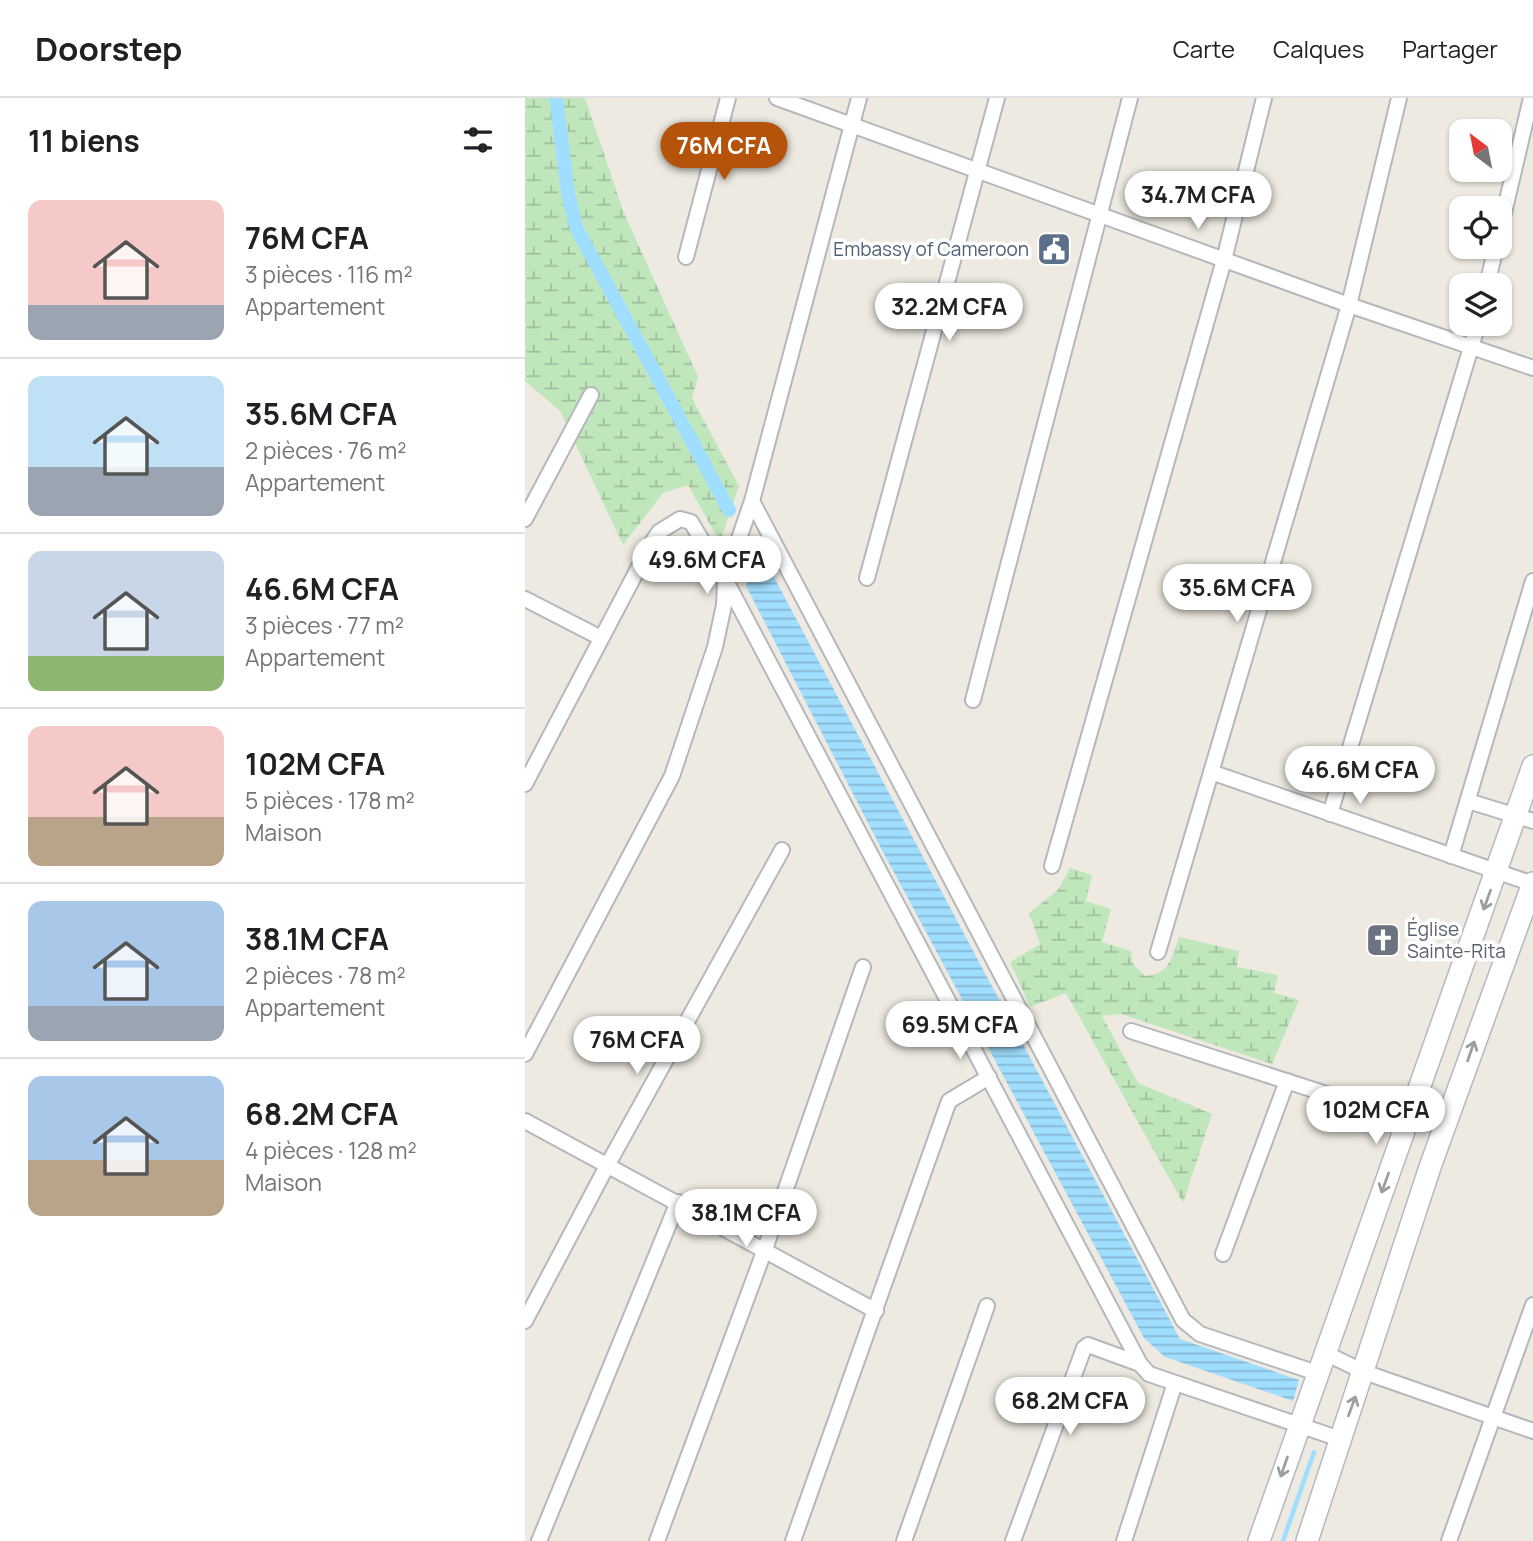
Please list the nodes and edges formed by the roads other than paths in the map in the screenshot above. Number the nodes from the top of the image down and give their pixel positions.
1 (728, 98) edge
2 (777, 98) edge
3 (859, 98) edge
4 (997, 98) edge
5 (1130, 98) edge
6 (1264, 98) edge
7 (1399, 98) edge
8 (1531, 98) edge
9 (852, 124) junction
10 (978, 169) junction
11 (1508, 196) edge
12 (1102, 213) junction
13 (686, 257) dead end
14 (1224, 260) junction
15 (1349, 305) junction
16 (1475, 336) edge
17 (1472, 347) junction
18 (1533, 368) edge
19 (591, 395) dead end
20 (753, 501) junction
21 (525, 519) edge
22 (867, 578) dead end
23 (725, 579) junction
24 (1533, 581) edge
25 (525, 599) edge
26 (601, 638) junction
27 (973, 700) dead end
28 (1533, 766) edge
29 (1211, 772) junction
30 (525, 784) edge
31 (1468, 801) junction
32 (1330, 814) junction
33 (1524, 818) edge
34 (782, 850) dead end
35 (1451, 856) junction
36 (1052, 866) dead end
37 (1498, 871) junction
38 (1533, 884) edge
39 (1158, 952) dead end
40 (863, 967) dead end
41 (1131, 1031) dead end
42 (525, 1054) edge
43 (989, 1077) junction
44 (1287, 1081) junction
45 (1407, 1120) junction
46 (525, 1121) edge
47 (607, 1166) junction
48 (678, 1202) junction
49 (765, 1249) junction
50 (1223, 1254) dead end
51 (1533, 1305) edge
52 (987, 1306) dead end
53 (876, 1311) junction
54 (525, 1321) edge
55 (1325, 1353) junction
56 (1140, 1364) junction
57 (1364, 1371) junction
58 (1317, 1373) junction
59 (1175, 1383) junction
60 (1493, 1417) junction
61 (1299, 1425) junction
62 (1533, 1431) edge
63 (1340, 1439) junction
64 (539, 1541) edge
65 (657, 1541) edge
66 (793, 1541) edge
67 (904, 1541) edge
68 (1013, 1541) edge
69 (1124, 1541) edge
70 (1259, 1541) edge
71 (1307, 1541) edge
72 (1449, 1541) edge

1 - 13 street
2 - 9 street
3 - 9 street
4 - 10 street
5 - 12 street
6 - 14 street
7 - 15 street
8 - 11 street
9 - 10 street
9 - 20 street
10 - 12 street
10 - 22 street
12 - 14 street
12 - 27 street
14 - 15 street
14 - 36 street
15 - 17 street
15 - 29 street
16 - 17 street
17 - 18 street
17 - 32 street
19 - 21 street
20 - 23 street
20 - 58 street
23 - 26 street
23 - 42 street
23 - 43 street
24 - 31 street
25 - 26 street
26 - 30 street
28 - 33 street
29 - 32 street
29 - 39 street
31 - 33 street
31 - 35 street
32 - 35 street
33 - 37 street
34 - 47 street
35 - 37 street
37 - 38 street
37 -> 45 street
57 -> 38 street
40 - 49 street
41 - 44 street
43 - 53 street
43 - 56 street
44 - 45 street
44 - 50 street
45 -> 55 street
46 - 47 street
47 - 48 street
47 - 54 street
48 - 49 street
48 - 64 street
49 - 53 street
49 - 65 street
51 - 60 street
52 - 67 street
53 - 66 street
55 - 57 street
55 - 58 street
56 - 59 street
56 - 68 street
57 - 60 street
63 -> 57 street
58 - 61 street
59 - 61 street
59 - 69 street
60 - 62 street
60 - 72 street
61 - 63 street
61 -> 70 street
63 - 71 street

